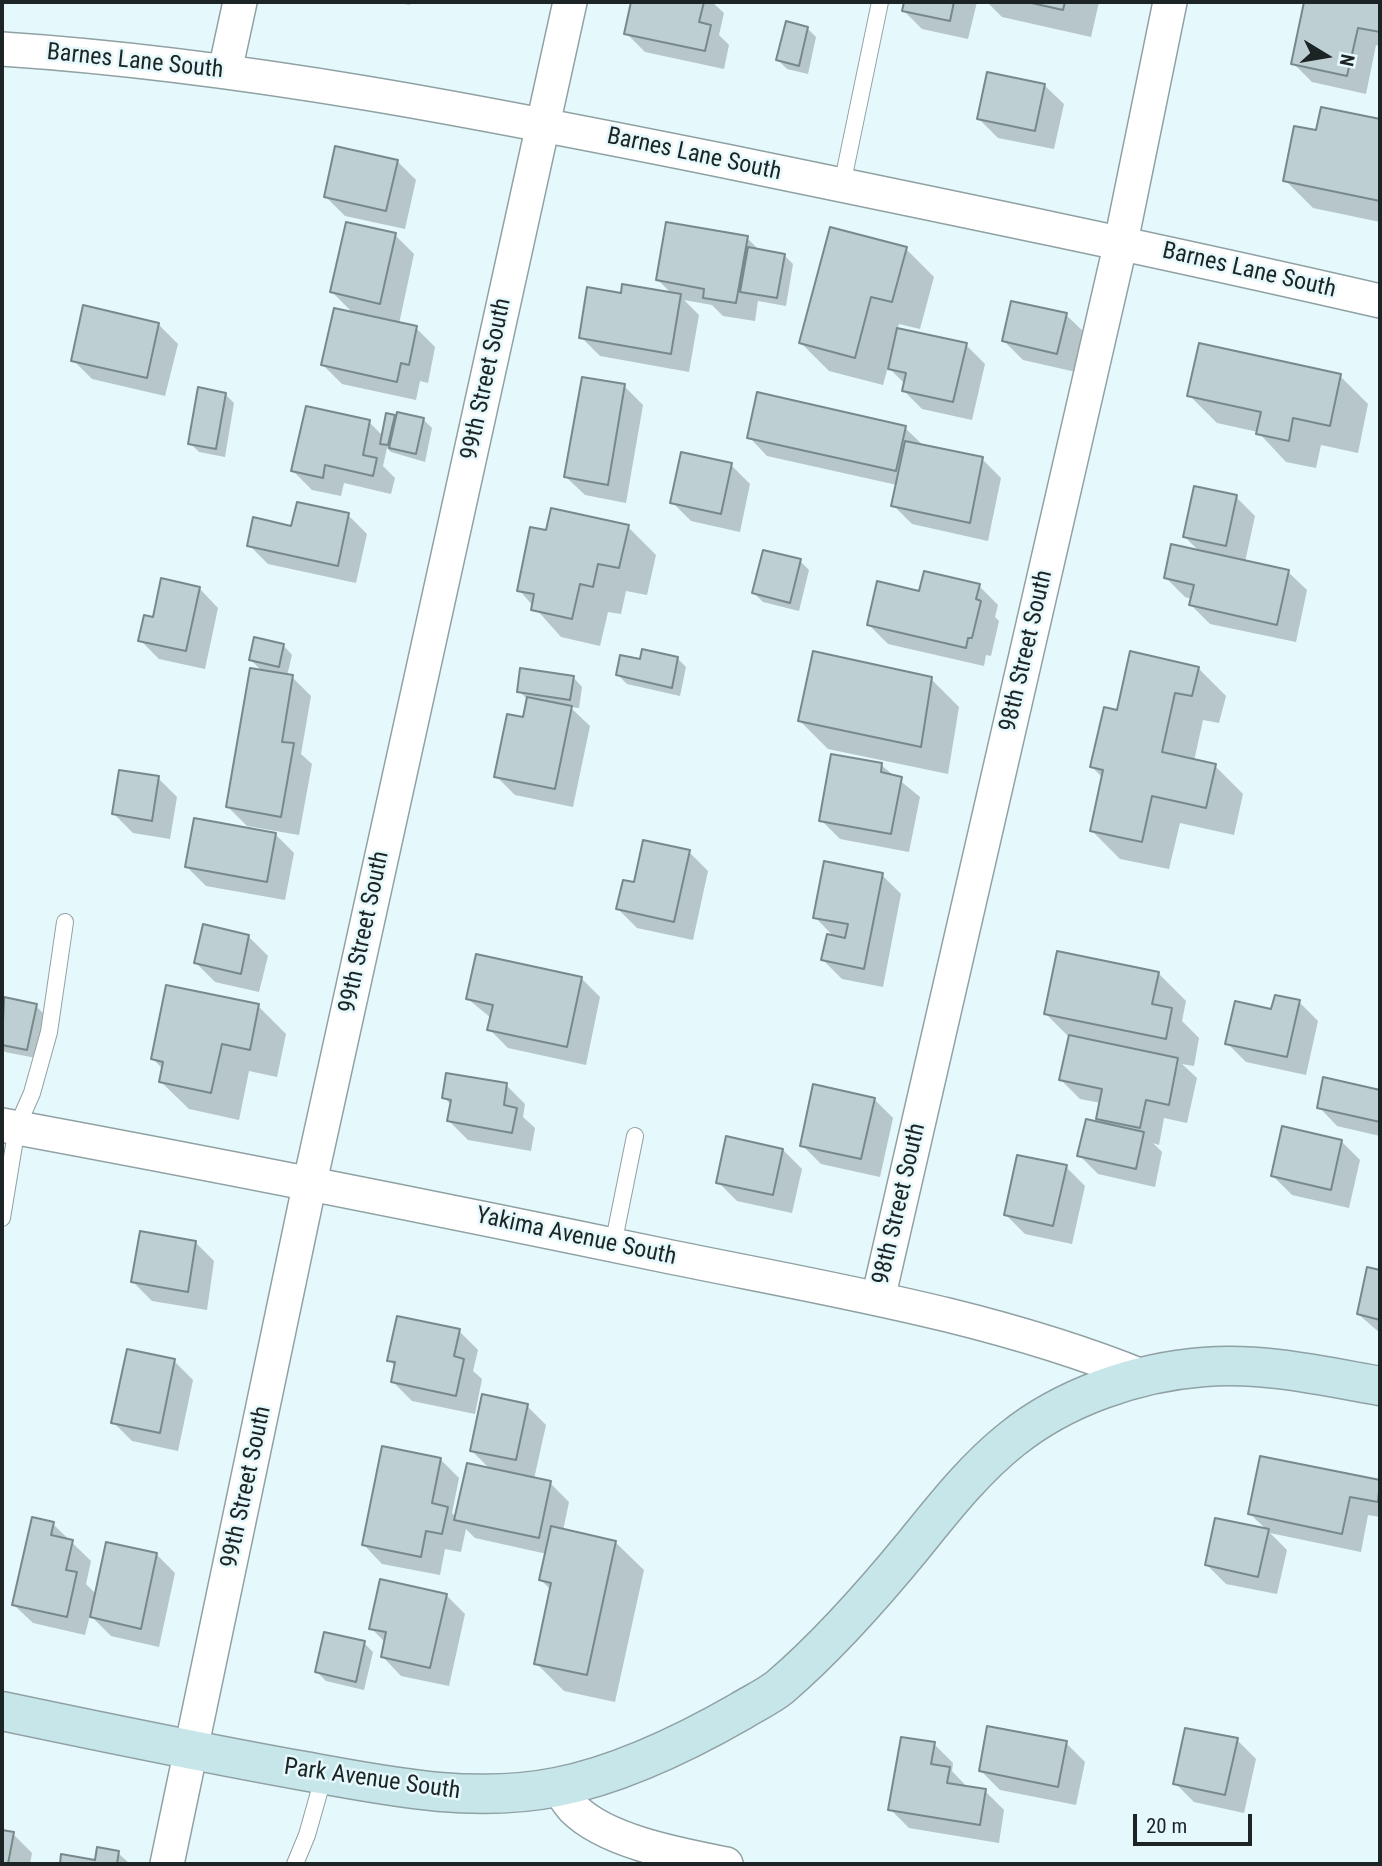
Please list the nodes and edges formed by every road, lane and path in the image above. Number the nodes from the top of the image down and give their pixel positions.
1 (240, 2) edge
2 (570, 2) edge
3 (880, 2) edge
4 (1170, 2) edge
5 (2, 49) edge
6 (225, 71) junction
7 (543, 124) junction
8 (842, 185) junction
9 (1121, 242) junction
10 (1380, 301) edge
11 (65, 922) dead end
12 (9, 1126) edge
13 (635, 1136) dead end
14 (310, 1182) junction
15 (2, 1218) edge
16 (613, 1245) junction
17 (878, 1299) junction
18 (1144, 1377) junction
19 (1380, 1385) edge
20 (2, 1711) edge
21 (193, 1752) junction
22 (324, 1775) junction
23 (558, 1787) junction
24 (167, 1864) edge
25 (295, 1864) edge
26 (726, 1864) edge

1 - 6 street
2 - 7 street, 99th Street South
3 - 8 lane
4 - 9 street, 98th Street South
5 - 6 street, Barnes Lane South
6 - 7 street, Barnes Lane South
7 - 8 street, Barnes Lane South
7 - 14 street, 99th Street South
8 - 9 street, Barnes Lane South
9 - 10 street, Barnes Lane South
9 - 17 street, 98th Street South
11 - 12 lane
12 - 14 street, Yakima Avenue South
12 - 15 lane
13 - 16 lane
14 - 16 street, Yakima Avenue South
14 - 21 street, 99th Street South
16 - 17 street, Yakima Avenue South
17 - 18 street, Yakima Avenue South
18 - 19 main road
18 - 23 main road
20 - 21 main road, Park Avenue South
21 - 22 main road, Park Avenue South
21 - 24 street, 99th Street South
22 - 23 main road, Park Avenue South
22 - 25 lane
23 - 26 street

